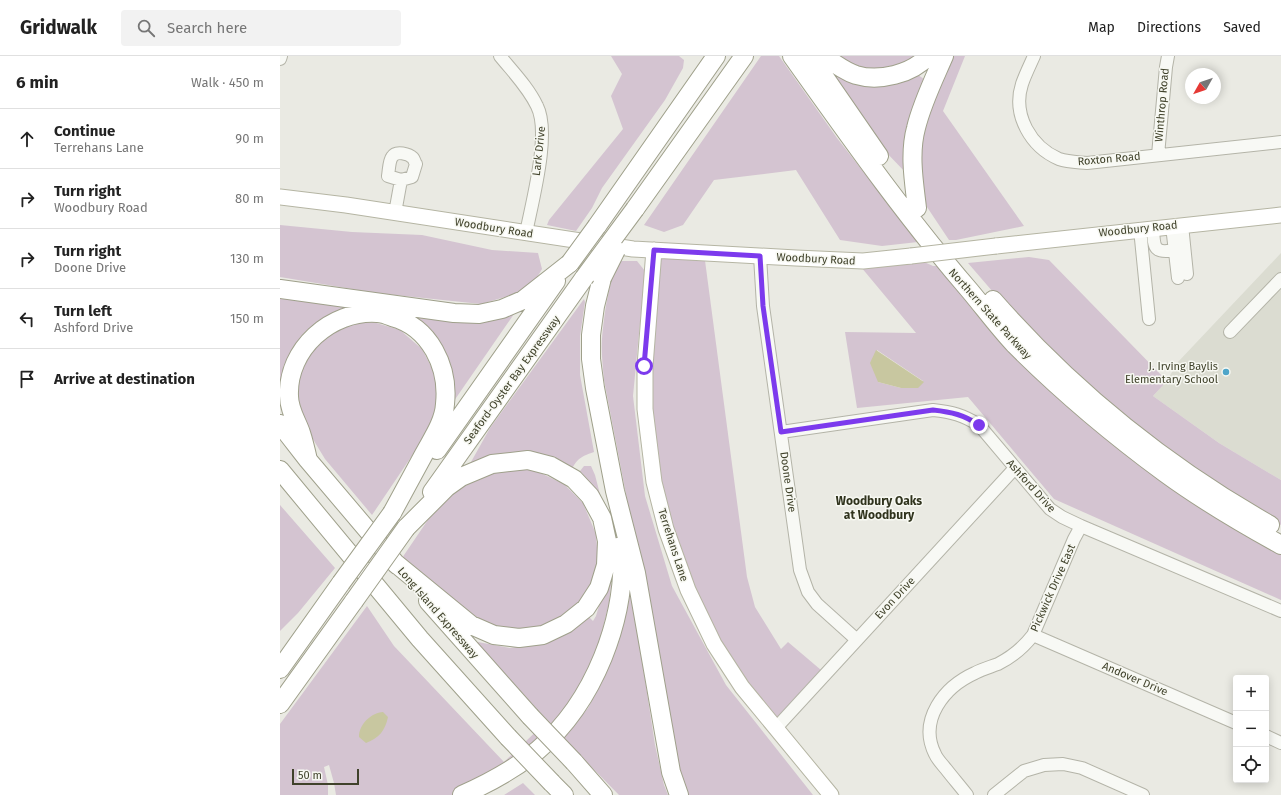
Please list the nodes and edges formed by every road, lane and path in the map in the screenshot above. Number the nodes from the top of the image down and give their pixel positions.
1 (500, 56) edge
2 (716, 56) edge
3 (744, 56) edge
4 (792, 56) edge
5 (810, 56) edge
6 (824, 56) edge
7 (928, 56) edge
8 (944, 56) edge
9 (1034, 56) edge
10 (1168, 56) edge
11 (1281, 142) edge
12 (1158, 155) junction
13 (401, 180) junction
14 (280, 197) edge
15 (917, 208) junction
16 (639, 209) junction
17 (395, 213) junction
18 (1281, 215) edge
19 (1177, 225) junction
20 (1146, 228) junction
21 (526, 233) junction
22 (654, 250) junction
23 (1175, 250) junction
24 (760, 256) junction
25 (570, 263) junction
26 (1281, 279) edge
27 (280, 289) edge
28 (1149, 319) dead end
29 (1230, 332) dead end
30 (280, 424) edge
31 (781, 432) junction
32 (308, 460) junction
33 (1015, 468) junction
34 (280, 470) edge
35 (280, 490) edge
36 (615, 491) junction
37 (392, 513) junction
38 (1082, 526) junction
39 (406, 528) junction
40 (1281, 531) edge
41 (1281, 545) edge
42 (394, 562) junction
43 (371, 581) junction
44 (341, 583) junction
45 (1281, 611) edge
46 (1033, 635) junction
47 (856, 640) junction
48 (280, 646) edge
49 (280, 669) edge
50 (280, 704) edge
51 (1233, 722) edge
52 (776, 728) junction
53 (1269, 737) edge
54 (1281, 743) edge
55 (558, 789) edge
56 (462, 795) edge
57 (604, 795) edge
58 (679, 795) edge
59 (832, 795) edge
60 (967, 795) edge
61 (994, 795) edge
62 (1143, 795) edge

1 - 21 street, Lark Drive
2 - 25 highway, Seaford-Oyster Bay Expressway, bridge
3 - 16 highway
4 - 41 highway, Northern State Parkway
5 - 15 highway, Northern State Parkway
6 - 7 highway
8 - 15 highway
9 - 12 street, Roxton Road
10 - 12 street, Winthrop Road
11 - 12 street, Roxton Road
13 - 13 street
13 - 17 street
14 - 17 main road, Woodbury Road
15 - 40 highway, Northern State Parkway
16 - 36 highway, bridge
16 - 39 highway, Seaford-Oyster Bay Expressway, bridge
17 - 21 main road, Woodbury Road
18 - 19 main road, Woodbury Road
19 - 20 main road, Woodbury Road
19 - 23 street
19 - 23 street
20 - 23 street
20 - 24 main road, Woodbury Road, bridge
20 - 28 street
21 - 22 main road, Woodbury Road
22 - 24 main road, Woodbury Road
22 - 52 main road, Terrehans Lane
24 - 31 street, Doone Drive
25 - 27 highway
25 - 37 highway, Seaford-Oyster Bay Expressway
26 - 29 street
30 - 32 highway, Long Island Expressway
31 - 33 street, Ashford Drive
31 - 47 street, Doone Drive
32 - 37 highway
32 - 42 highway, Long Island Expressway
33 - 38 street, Ashford Drive
33 - 47 street, Evon Drive
34 - 43 highway
35 - 43 highway
36 - 56 highway
36 - 58 highway
37 - 44 highway, Seaford-Oyster Bay Expressway, bridge
38 - 45 street, Ashford Drive
38 - 46 street, Pickwick Drive East
39 - 42 highway
39 - 50 highway, Seaford-Oyster Bay Expressway, bridge
42 - 57 highway, Long Island Expressway, bridge
43 - 55 highway, bridge
44 - 48 highway
44 - 49 highway, Seaford-Oyster Bay Expressway
46 - 51 street, Andover Drive
46 - 60 street, Pickwick Drive East
47 - 52 street, Evon Drive
52 - 59 main road, Terrehans Lane
53 - 54 street
61 - 62 street

